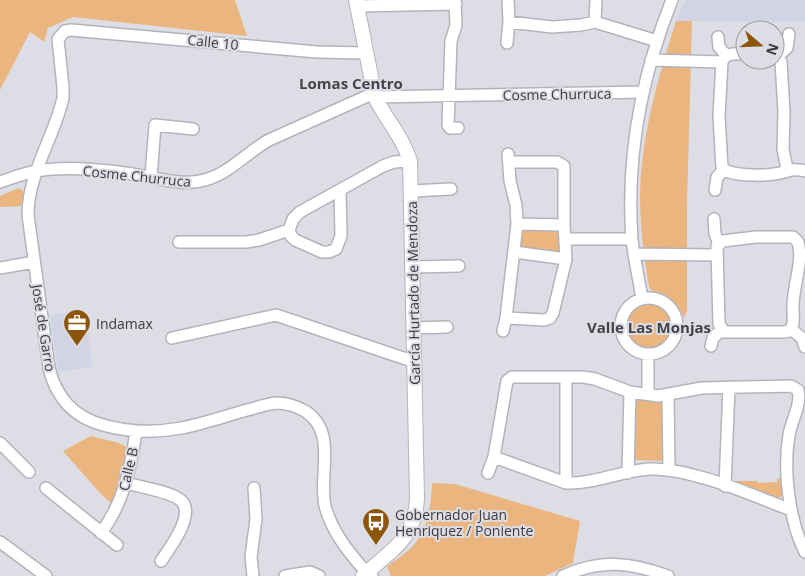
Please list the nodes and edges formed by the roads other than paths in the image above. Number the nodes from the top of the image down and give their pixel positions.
1 (508, 0) edge
2 (596, 0) edge
3 (672, 0) edge
4 (456, 2) edge
5 (357, 3) edge
6 (398, 3) edge
7 (509, 22) junction
8 (595, 22) junction
9 (62, 33) joint
10 (789, 34) dead end
11 (718, 37) dead end
12 (657, 41) junction
13 (506, 43) dead end
14 (785, 49) edge
15 (366, 53) junction
16 (735, 56) edge
17 (724, 59) junction
18 (651, 60) junction
19 (781, 70) edge
20 (643, 92) junction
21 (375, 95) junction
22 (448, 96) junction
23 (458, 128) dead end
24 (193, 129) dead end
25 (410, 161) junction
26 (787, 169) junction
27 (724, 170) junction
28 (37, 171) junction
29 (805, 171) edge
30 (151, 177) junction
31 (0, 182) edge
32 (451, 189) dead end
33 (340, 190) junction
34 (715, 190) dead end
35 (412, 191) junction
36 (714, 220) dead end
37 (517, 224) junction
38 (564, 225) junction
39 (289, 230) junction
40 (564, 239) junction
41 (632, 239) junction
42 (801, 239) edge
43 (179, 242) dead end
44 (717, 249) junction
45 (514, 252) junction
46 (634, 254) junction
47 (566, 259) junction
48 (34, 262) junction
49 (459, 266) dead end
50 (413, 267) junction
51 (0, 268) edge
52 (642, 299) junction
53 (506, 318) junction
54 (447, 327) dead end
55 (414, 328) junction
56 (791, 329) junction
57 (721, 330) junction
58 (503, 331) dead end
59 (172, 338) dead end
60 (711, 346) dead end
61 (805, 347) edge
62 (648, 355) junction
63 (414, 362) junction
64 (566, 377) junction
65 (729, 387) junction
66 (630, 392) junction
67 (648, 394) junction
68 (668, 395) junction
69 (136, 431) junction
70 (0, 443) edge
71 (494, 458) junction
72 (669, 469) junction
73 (30, 472) dead end
74 (488, 473) dead end
75 (628, 473) junction
76 (126, 483) junction
77 (566, 483) junction
78 (725, 486) junction
79 (46, 488) dead end
80 (254, 488) dead end
81 (790, 510) junction
82 (102, 532) junction
83 (0, 542) edge
84 (117, 545) dead end
85 (805, 552) edge
86 (161, 561) dead end
87 (367, 575) edge
88 (45, 576) edge
89 (253, 576) edge
90 (285, 576) edge
91 (319, 576) edge
92 (563, 576) edge
93 (668, 576) edge

1 - 7 street
2 - 8 street
3 - 12 street
4 - 6 street
4 - 22 street
5 - 6 street
5 - 15 street, García Hurtado de Mendoza
7 - 8 street
7 - 13 street
8 - 12 street
9 - 15 street, Calle 10
9 - 28 street, José de Garro
10 - 14 street
11 - 17 street
12 - 18 street
15 - 21 street, García Hurtado de Mendoza
16 - 17 street
17 - 18 street
17 - 27 street
18 - 20 street
19 - 26 street
20 - 22 street, Cosme Churruca
20 - 41 street
21 - 22 street, Cosme Churruca
21 - 25 street, García Hurtado de Mendoza
21 - 30 street, Cosme Churruca
22 - 23 street
24 - 30 street
25 - 33 street
25 - 35 street, García Hurtado de Mendoza
26 - 27 street
26 - 29 street
27 - 34 street
28 - 30 street, Cosme Churruca
28 - 31 street, Cosme Churruca
28 - 48 street, José de Garro
32 - 35 street
33 - 39 street
33 - 39 street
35 - 50 street, García Hurtado de Mendoza
36 - 44 street
37 - 38 street
37 - 38 street
37 - 45 street
38 - 40 street
39 - 43 street
40 - 41 street
40 - 47 street
41 - 46 street
42 - 44 street
42 - 56 street
44 - 46 street
44 - 57 street
45 - 47 street
45 - 53 street
46 - 52 street
47 - 53 street
48 - 51 street
48 - 69 street, José de Garro
49 - 50 street
50 - 55 street, García Hurtado de Mendoza
52 - 62 street
52 - 62 street
53 - 58 street
54 - 55 street
55 - 63 street, García Hurtado de Mendoza
56 - 57 street
56 - 61 street
57 - 60 street
59 - 63 street
62 - 67 street
63 - 87 street, García Hurtado de Mendoza
64 - 66 street
64 - 71 street
64 - 77 street
65 - 68 street
65 - 78 street
65 - 81 street
66 - 67 street
66 - 75 street
67 - 68 street
68 - 72 street
69 - 76 street, Calle B
69 - 87 street, José de Garro
70 - 73 street
71 - 74 street
71 - 77 street
72 - 75 street
72 - 78 street
75 - 77 street
76 - 82 street, Calle B
76 - 86 street
78 - 81 street
79 - 82 street
80 - 89 street
81 - 85 street
82 - 84 street
83 - 88 street
90 - 91 street
92 - 93 street

